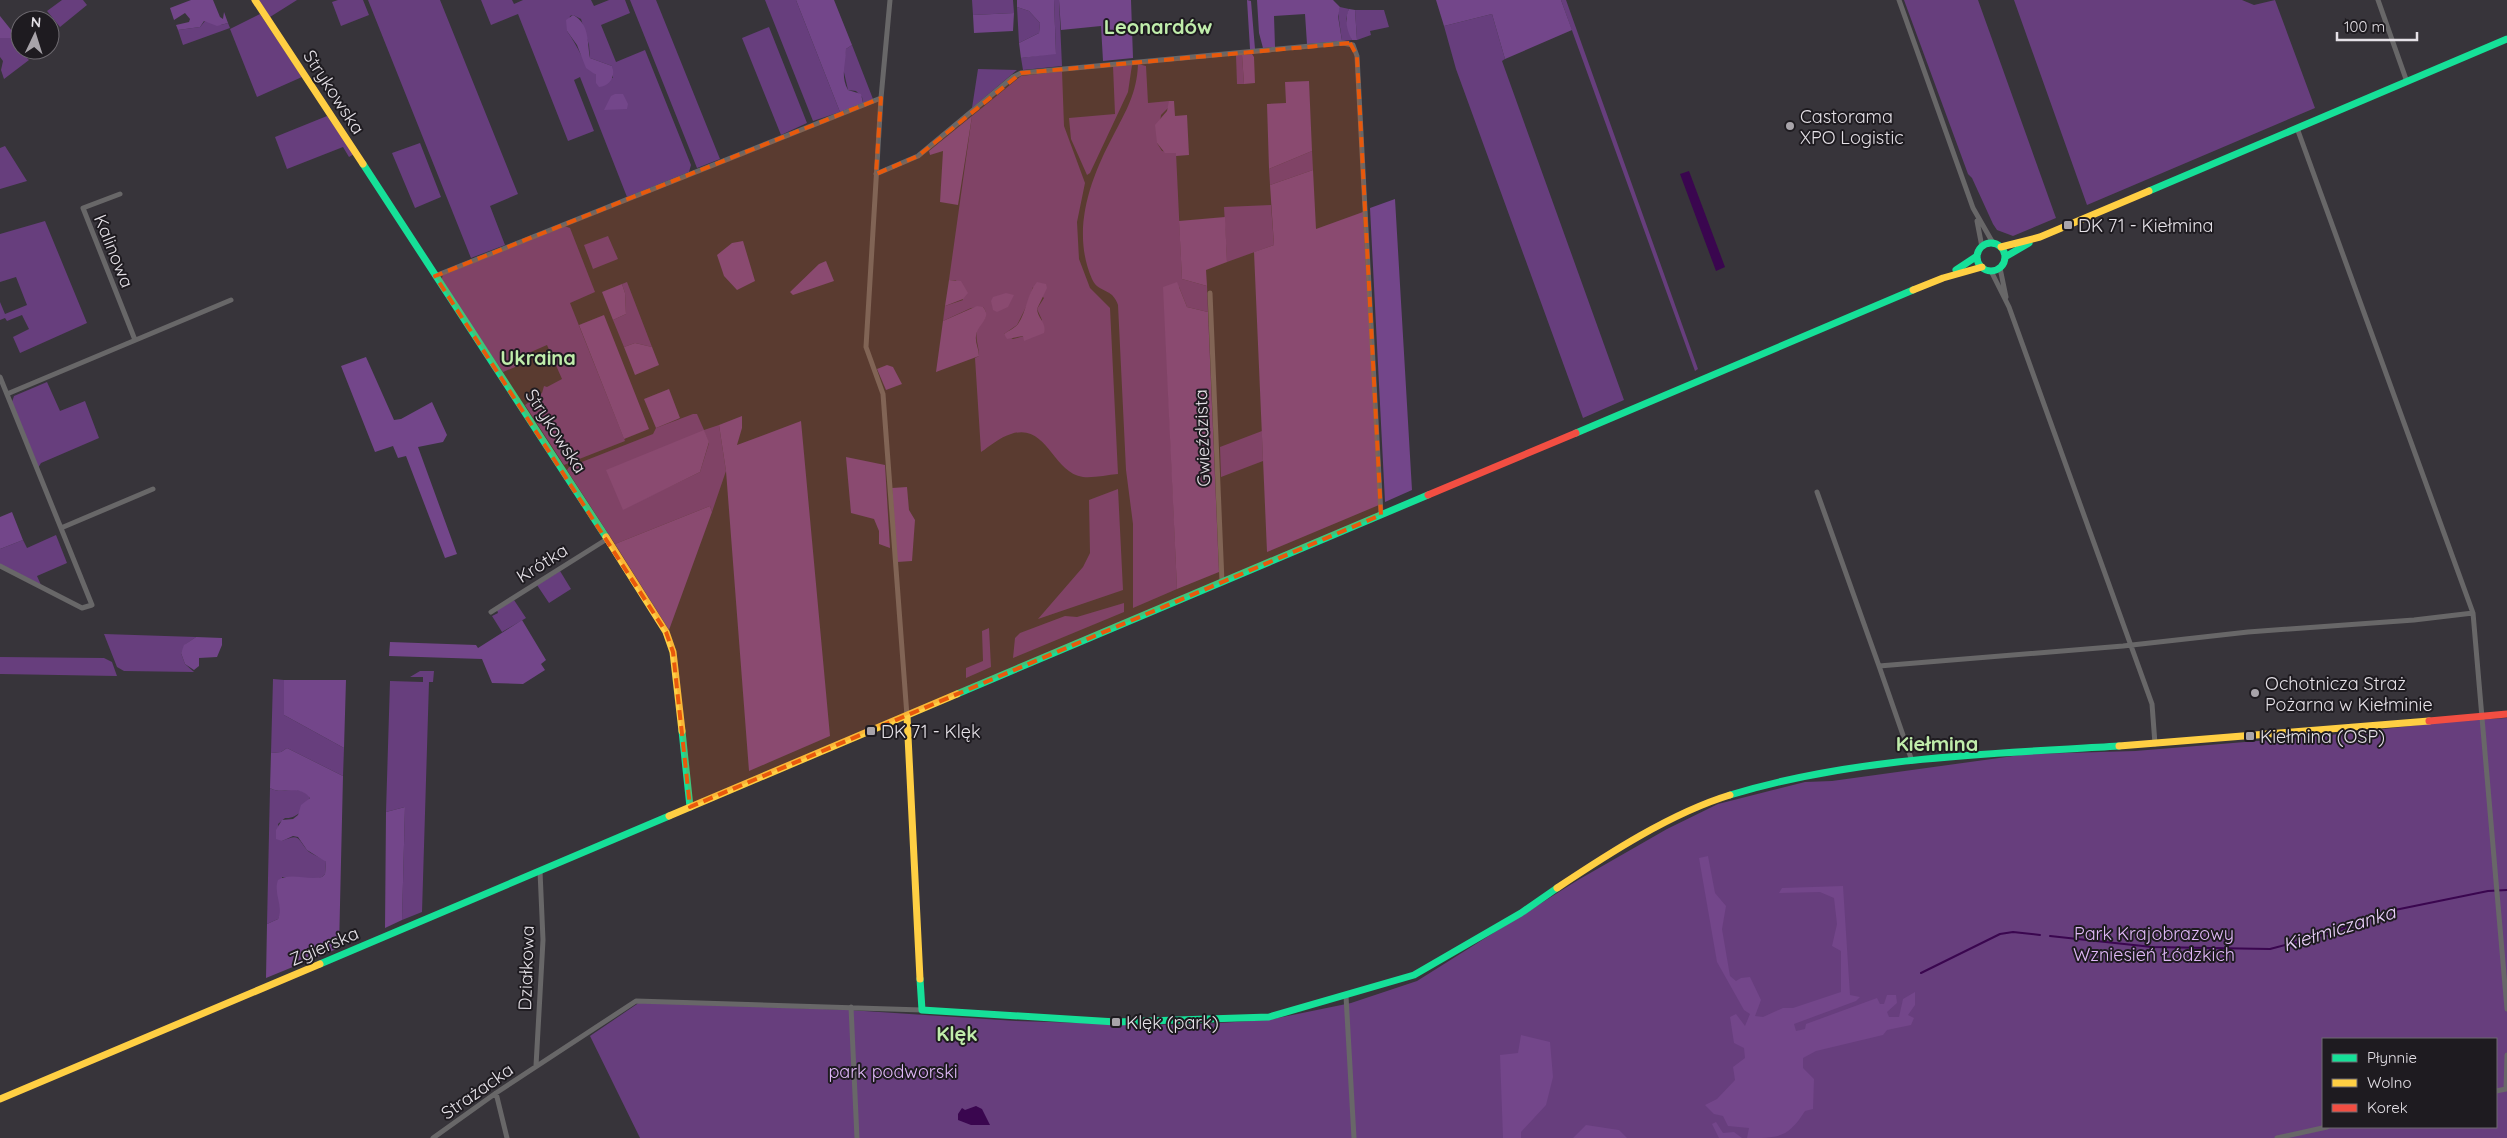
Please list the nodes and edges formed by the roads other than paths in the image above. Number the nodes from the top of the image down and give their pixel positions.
1 (255, 0) edge
2 (890, 0) edge
3 (1899, 0) edge
4 (2378, 0) edge
5 (2507, 39) edge
6 (2407, 82) junction
7 (881, 98) junction
8 (2297, 128) junction
9 (876, 174) junction
10 (120, 194) dead end
11 (1973, 208) junction
12 (2040, 237) junction
13 (1993, 243) junction
14 (1982, 247) junction
15 (2001, 247) junction
16 (1977, 256) junction
17 (2005, 257) junction
18 (1982, 268) junction
19 (2000, 268) junction
20 (1991, 271) junction
21 (435, 276) junction
22 (1943, 278) junction
23 (1210, 293) dead end
24 (231, 300) dead end
25 (2009, 307) junction
26 (135, 340) junction
27 (0, 377) edge
28 (7, 394) junction
29 (153, 490) dead end
30 (1818, 492) dead end
31 (1381, 515) junction
32 (61, 528) junction
33 (607, 538) junction
34 (0, 566) edge
35 (1222, 582) junction
36 (491, 612) dead end
37 (2473, 613) junction
38 (2131, 644) junction
39 (1879, 666) junction
40 (2507, 714) edge
41 (2483, 715) junction
42 (907, 716) junction
43 (2155, 744) junction
44 (1912, 761) junction
45 (690, 807) junction
46 (540, 871) junction
47 (1346, 996) junction
48 (851, 1008) junction
49 (2507, 1009) edge
50 (922, 1010) junction
51 (2507, 1055) edge
52 (536, 1066) junction
53 (2497, 1091) edge
54 (496, 1093) junction
55 (0, 1099) edge
56 (2322, 1128) edge
57 (433, 1138) edge
58 (507, 1138) edge
59 (858, 1138) edge
60 (1354, 1138) edge
61 (2277, 1138) edge

1 - 21 main road, Strykowska
2 - 7 street
3 - 11 street
4 - 6 street
5 - 6 main road
6 - 8 main road
7 - 9 street
7 - 21 street
8 - 12 main road
8 - 37 street
9 - 31 street
9 - 42 street
10 - 26 street, Kalinowa
11 - 13 street
11 - 14 street
12 - 15 main road
12 - 17 main road
13 - 14 main road
13 - 15 main road
14 - 16 main road
15 - 17 main road
16 - 18 main road
16 - 22 main road
17 - 19 main road
18 - 20 main road
18 - 22 main road
19 - 20 main road
19 - 25 street
20 - 25 street
21 - 33 main road, Strykowska
22 - 31 main road, Zgierska
23 - 35 street, Gwieździsta
24 - 26 street
25 - 38 street
26 - 28 street
27 - 28 street
28 - 32 street
29 - 32 street
30 - 39 street
31 - 35 main road, Zgierska
32 - 34 street
33 - 36 street, Krótka
33 - 45 main road, Strykowska
35 - 42 main road, Zgierska
37 - 38 street
37 - 41 street
38 - 39 street
38 - 43 street
39 - 44 street
40 - 41 main road
41 - 43 main road
41 - 49 street
42 - 45 main road, Zgierska
42 - 50 main road
43 - 44 main road
44 - 47 main road
45 - 46 main road, Zgierska
46 - 52 street, Działkowa
46 - 55 main road, Zgierska
47 - 50 main road
47 - 60 street
48 - 50 street, Strażacka
48 - 52 street, Strażacka
48 - 59 street
51 - 53 street
52 - 54 street, Strażacka
54 - 57 street, Strażacka
54 - 58 street
56 - 61 street

